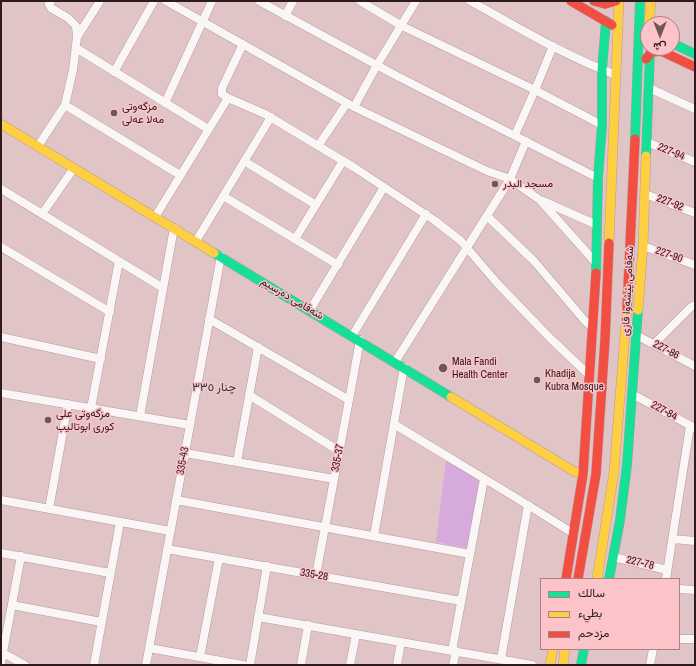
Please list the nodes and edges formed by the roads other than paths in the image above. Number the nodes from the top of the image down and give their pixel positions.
1 (51, 1) edge
2 (100, 1) edge
3 (154, 1) edge
4 (166, 1) edge
5 (212, 1) edge
6 (259, 1) edge
7 (293, 1) edge
8 (360, 1) edge
9 (416, 1) edge
10 (470, 1) edge
11 (571, 1) edge
12 (594, 1) edge
13 (616, 1) edge
14 (619, 1) edge
15 (640, 1) edge
16 (650, 1) edge
17 (606, 2) edge
18 (286, 16) junction
19 (649, 16) edge
20 (202, 21) junction
21 (606, 21) junction
22 (402, 26) junction
23 (638, 27) joint
24 (618, 31) junction
25 (77, 38) junction
26 (243, 44) junction
27 (553, 46) junction
28 (680, 47) edge
29 (76, 48) junction
30 (695, 54) edge
31 (648, 56) edge
32 (650, 56) edge
33 (672, 56) edge
34 (376, 65) junction
35 (695, 67) edge
36 (602, 70) junction
37 (114, 72) junction
38 (616, 75) junction
39 (638, 80) junction
40 (649, 88) junction
41 (536, 90) junction
42 (228, 98) junction
43 (165, 103) junction
44 (65, 105) junction
45 (351, 105) junction
46 (695, 109) edge
47 (271, 117) junction
48 (1, 124) edge
49 (602, 125) junction
50 (208, 130) junction
51 (515, 135) junction
52 (526, 141) junction
53 (647, 142) junction
54 (38, 146) junction
55 (318, 146) junction
56 (244, 161) junction
57 (343, 161) junction
58 (695, 162) edge
59 (74, 168) junction
60 (180, 175) junction
61 (598, 178) junction
62 (510, 179) junction
63 (384, 187) junction
64 (1, 189) edge
65 (645, 194) junction
66 (223, 196) junction
67 (540, 200) junction
68 (316, 205) junction
69 (695, 213) edge
70 (42, 214) junction
71 (426, 214) junction
72 (487, 216) junction
73 (155, 217) junction
74 (597, 225) junction
75 (174, 228) junction
76 (295, 239) junction
77 (196, 241) junction
78 (643, 246) junction
79 (1, 247) edge
80 (467, 248) junction
81 (221, 256) junction
82 (119, 262) junction
83 (596, 262) junction
84 (338, 265) junction
85 (695, 265) edge
86 (163, 288) junction
87 (695, 305) edge
88 (310, 310) junction
89 (110, 312) junction
90 (209, 319) junction
91 (593, 328) junction
92 (636, 335) junction
93 (1, 337) edge
94 (356, 338) junction
95 (606, 340) junction
96 (626, 340) junction
97 (654, 344) junction
98 (258, 347) junction
99 (101, 359) junction
100 (395, 362) junction
101 (695, 366) edge
102 (404, 367) junction
103 (589, 374) junction
104 (602, 382) junction
105 (622, 384) junction
106 (1, 393) edge
107 (632, 394) junction
108 (249, 395) junction
109 (350, 400) junction
110 (68, 404) junction
111 (91, 408) junction
112 (140, 416) junction
113 (394, 424) junction
114 (190, 425) junction
115 (692, 427) edge
116 (617, 444) junction
117 (628, 446) junction
118 (339, 451) junction
119 (184, 453) junction
120 (237, 462) junction
121 (583, 474) junction
122 (596, 475) junction
123 (334, 479) junction
124 (484, 479) junction
125 (1, 500) edge
126 (176, 500) junction
127 (528, 505) junction
128 (50, 509) junction
129 (120, 522) junction
130 (325, 527) junction
131 (170, 531) junction
132 (574, 534) junction
133 (374, 536) junction
134 (673, 539) junction
135 (695, 540) edge
136 (167, 549) junction
137 (1, 553) edge
138 (470, 554) junction
139 (21, 556) junction
140 (613, 557) junction
141 (219, 558) junction
142 (267, 566) junction
143 (667, 570) junction
144 (110, 573) junction
145 (316, 575) junction
146 (566, 578) edge
147 (578, 578) edge
148 (597, 578) edge
149 (609, 578) edge
150 (666, 578) edge
151 (680, 589) edge
152 (695, 590) edge
153 (461, 601) junction
154 (12, 605) junction
155 (258, 616) junction
156 (101, 622) junction
157 (308, 625) junction
158 (356, 634) junction
159 (680, 639) edge
160 (695, 639) edge
161 (401, 642) junction
162 (149, 648) junction
163 (553, 650) edge
164 (565, 650) edge
165 (584, 650) edge
166 (653, 650) edge
167 (454, 651) junction
168 (3, 653) junction
169 (200, 657) junction
170 (501, 659) junction
171 (1, 663) edge
172 (583, 663) edge
173 (25, 665) edge
174 (94, 665) edge
175 (146, 665) edge
176 (243, 665) edge
177 (250, 665) edge
178 (300, 665) edge
179 (350, 665) edge
180 (397, 665) edge
181 (453, 665) edge
182 (532, 665) edge
183 (550, 665) edge
184 (562, 665) edge
185 (650, 665) edge

1 - 25 street
2 - 25 street
3 - 37 street
4 - 20 street
5 - 20 street
6 - 18 street
7 - 18 street
8 - 22 street
9 - 22 street
10 - 27 street
11 - 21 main road
12 - 17 main road
13 - 17 main road
14 - 24 main road, شەقامی پێشەوا قازی
15 - 23 main road, شەقامی پێشەوا قازی
16 - 19 main road
18 - 34 street
20 - 26 street
20 - 43 street
21 - 24 main road
21 - 36 main road
22 - 34 street
22 - 41 street
23 - 39 main road, شەقامی پێشەوا قازی
24 - 38 main road, شەقامی پێشەوا قازی
25 - 29 street
26 - 42 street
26 - 45 street
27 - 36 street
27 - 41 street
28 - 30 main road
29 - 37 street
29 - 44 street
31 - 39 main road
32 - 40 main road
33 - 35 main road
34 - 45 street
34 - 51 street
36 - 38 street
36 - 49 main road
37 - 43 street
38 - 95 main road, شەقامی پێشەوا قازی
39 - 96 main road, شەقامی پێشەوا قازی
40 - 46 street
40 - 53 main road
41 - 49 street
41 - 51 street
42 - 47 street
42 - 50 street
43 - 50 street
44 - 54 street
44 - 60 street
45 - 55 street
45 - 62 street
47 - 55 street
47 - 56 street
48 - 54 main road, شەقامی دەرسیم
49 - 61 main road
50 - 60 street
51 - 52 street
52 - 61 street
52 - 62 street
53 - 58 street, 227-94
53 - 65 main road
54 - 59 main road, شەقامی دەرسیم
55 - 57 street
56 - 66 street
56 - 68 street
57 - 63 street
57 - 68 street
59 - 70 street
59 - 73 main road, شەقامی دەرسیم
60 - 73 street
61 - 74 main road
62 - 67 street
62 - 72 street
63 - 71 street
63 - 84 street
64 - 70 street
65 - 69 street, 227-92
65 - 78 main road
66 - 76 street
66 - 77 street
67 - 74 street
67 - 83 street
68 - 76 street
70 - 82 street
71 - 80 street
71 - 94 street
72 - 80 street
72 - 91 street
73 - 75 main road, شەقامی دەرسیم
74 - 83 main road
75 - 77 main road, شەقامی دەرسیم
75 - 86 street
76 - 84 street
77 - 81 main road, شەقامی دەرسیم
78 - 85 street, 227-90
78 - 92 main road
79 - 89 street
80 - 100 street
80 - 103 street
81 - 88 main road, شەقامی دەرسیم
81 - 90 street, 335-43
82 - 86 street
82 - 89 street
83 - 91 main road
84 - 88 street
86 - 112 street
87 - 97 street
88 - 94 main road, شەقامی دەرسیم
89 - 99 street
90 - 98 street
90 - 114 street, 335-43
91 - 103 main road
92 - 97 street, 227-86
92 - 107 main road
93 - 99 street
94 - 100 main road, شەقامی دەرسیم
94 - 109 street, 335-37
95 - 96 main road
95 - 104 main road, شەقامی پێشەوا قازی
96 - 105 main road, شەقامی پێشەوا قازی
97 - 101 street, 227-86
98 - 108 street
98 - 109 street
99 - 111 street
100 - 102 main road, شەقامی دەرسیم
102 - 113 street
102 - 121 main road, شەقامی دەرسیم
103 - 121 main road
104 - 105 main road
104 - 122 main road, شەقامی پێشەوا قازی
105 - 116 main road, شەقامی پێشەوا قازی
106 - 110 street
107 - 115 street, 227-84
107 - 117 main road
108 - 118 street
108 - 120 street
109 - 118 street, 335-37
110 - 111 street
110 - 128 street
111 - 112 street
112 - 114 street
113 - 124 street
113 - 133 street
114 - 119 street, 335-43
115 - 134 street
116 - 117 main road
116 - 148 main road, شەقامی پێشەوا قازی
117 - 140 main road
118 - 123 street, 335-37
119 - 120 street
119 - 126 street, 335-43
120 - 123 street
121 - 122 main road, شەقامی دەرسیم
121 - 132 main road
122 - 147 main road, شەقامی پێشەوا قازی
123 - 130 street, 335-37
124 - 127 street
124 - 138 street
125 - 128 street
126 - 130 street
126 - 131 street, 335-43
127 - 132 street
127 - 170 street
128 - 129 street
129 - 131 street
129 - 144 street
130 - 133 street
130 - 145 street, 335-37
131 - 136 street, 335-43
132 - 146 main road
133 - 138 street
134 - 135 street
134 - 143 street
136 - 141 street, 335-28
136 - 162 street, 335-43
137 - 139 street
138 - 153 street
139 - 144 street
139 - 154 street
140 - 143 street, 227-78
140 - 149 main road
141 - 142 street, 335-28
141 - 169 street
142 - 145 street, 335-28
142 - 155 street
143 - 150 street
144 - 156 street
145 - 153 street, 335-28
151 - 152 street
153 - 167 street
154 - 156 street
154 - 168 street
155 - 157 street
155 - 177 street
156 - 174 street
157 - 158 street
157 - 178 street
158 - 161 street
158 - 179 street
159 - 160 street
161 - 167 street
161 - 180 street
162 - 169 street
162 - 175 street, 335-43
163 - 183 main road
164 - 184 main road
165 - 172 main road
166 - 185 street
167 - 170 street
167 - 181 street
168 - 171 street
168 - 173 street
169 - 176 street
170 - 182 street

